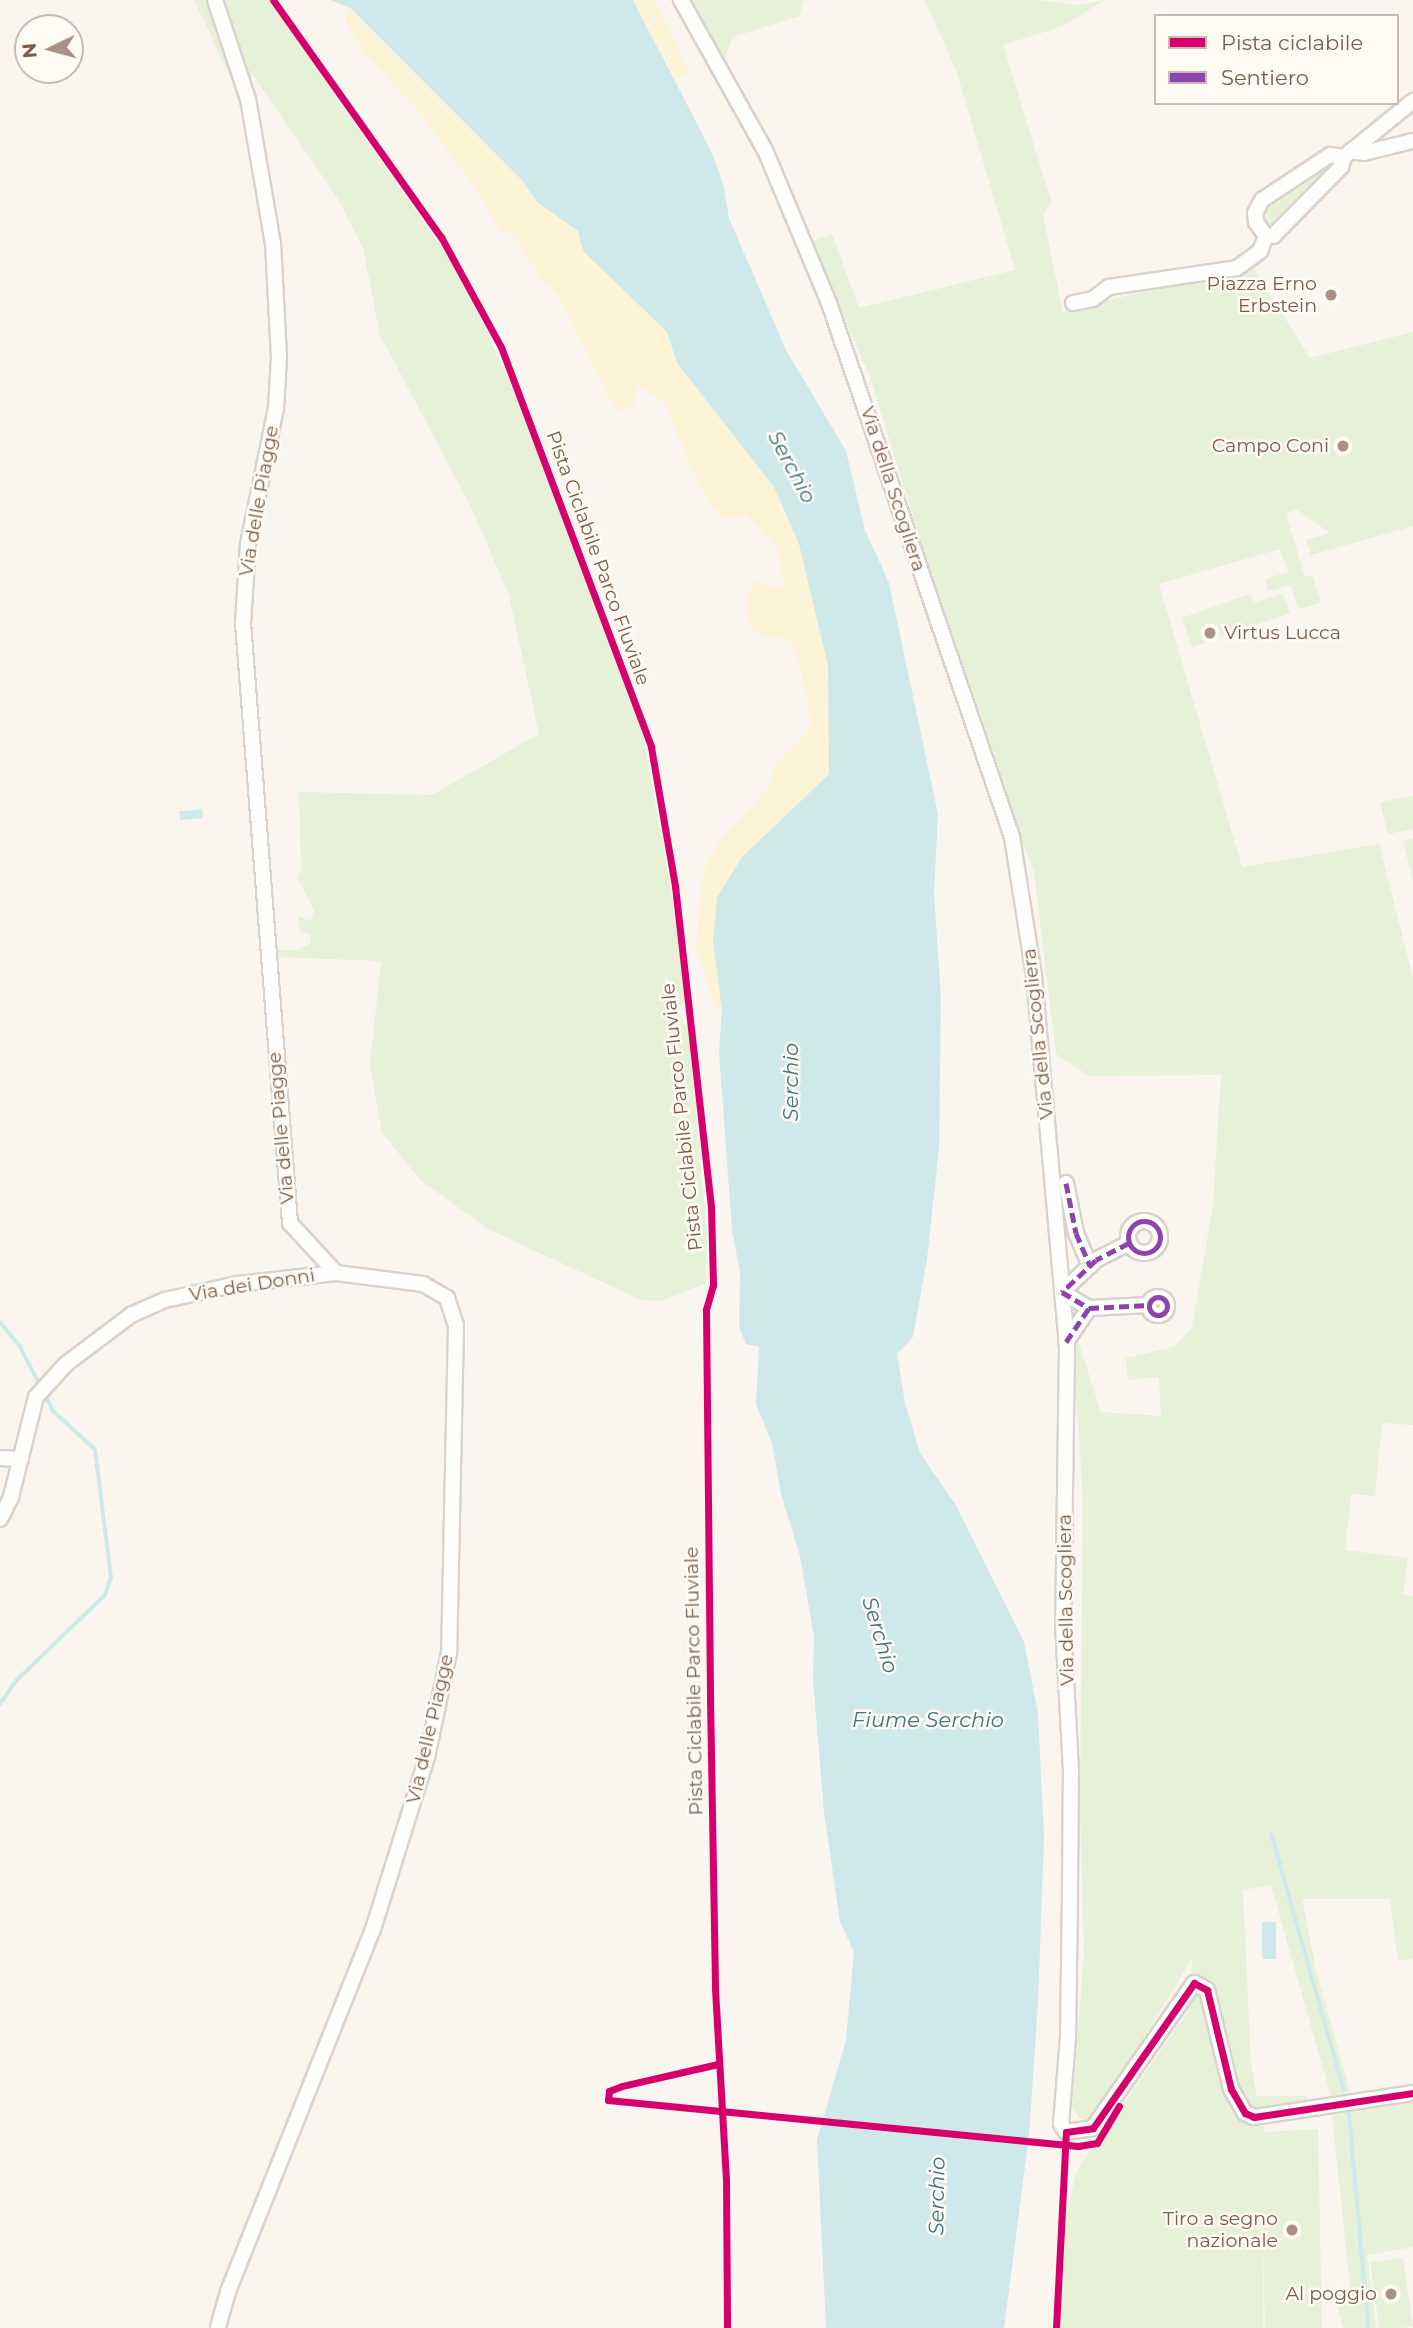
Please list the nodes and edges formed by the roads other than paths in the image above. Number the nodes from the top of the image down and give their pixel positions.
1 (215, 0) edge
2 (681, 0) edge
3 (1413, 101) edge
4 (1413, 141) edge
5 (1348, 154) junction
6 (1266, 236) junction
7 (1073, 303) dead end
8 (1066, 1183) dead end
9 (1129, 1243) dead end
10 (1090, 1266) junction
11 (336, 1273) junction
12 (1076, 1279) junction
13 (1062, 1292) junction
14 (1083, 1304) junction
15 (1149, 1305) dead end
16 (1066, 1342) junction
17 (0, 1458) edge
18 (21, 1459) junction
19 (0, 1519) edge
20 (1413, 2093) edge
21 (218, 2328) edge

1 - 11 street, Via delle Piagge
2 - 13 street, Via della Scogliera
3 - 5 street
4 - 5 street
5 - 6 street
5 - 6 street
6 - 7 street
8 - 10 street
9 - 10 street
10 - 12 street
11 - 18 street, Via dei Donni
11 - 21 street, Via delle Piagge
12 - 13 street
12 - 14 street
13 - 14 street
13 - 16 street, Via della Scogliera
14 - 15 street
14 - 16 street
16 - 20 street, Via della Scogliera
17 - 18 street
18 - 19 street, Via dei Donni

